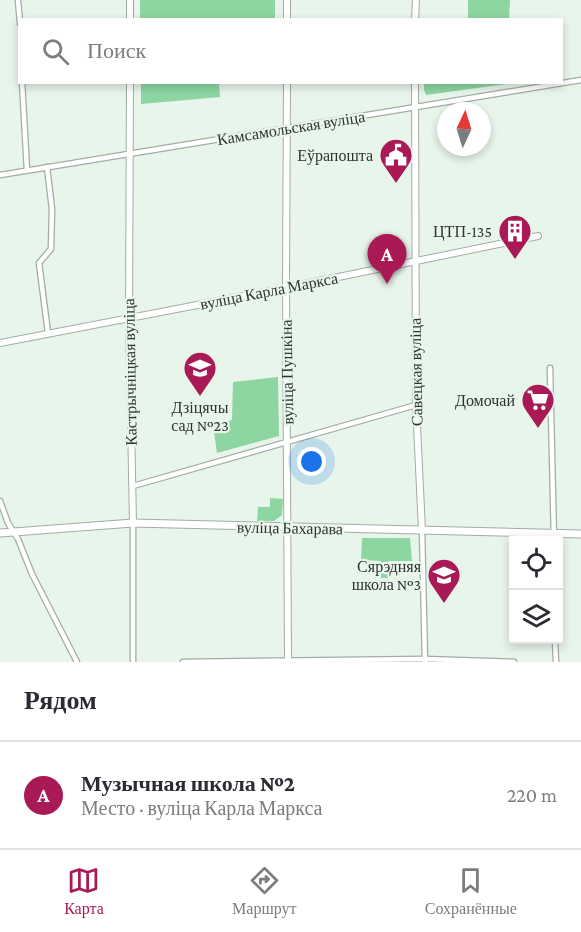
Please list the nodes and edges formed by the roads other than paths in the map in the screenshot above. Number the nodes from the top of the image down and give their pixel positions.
1 (18, 0) edge
2 (130, 0) edge
3 (287, 0) edge
4 (416, 0) edge
5 (20, 18) edge
6 (130, 18) edge
7 (287, 18) edge
8 (415, 18) edge
9 (581, 80) edge
10 (563, 83) edge
11 (22, 84) edge
12 (130, 84) edge
13 (286, 84) edge
14 (415, 84) edge
15 (557, 84) edge
16 (414, 108) junction
17 (286, 129) junction
18 (130, 153) junction
19 (46, 167) junction
20 (27, 170) junction
21 (0, 175) edge
22 (538, 236) dead end
23 (414, 262) junction
24 (286, 288) junction
25 (129, 319) junction
26 (48, 333) junction
27 (0, 343) edge
28 (550, 368) dead end
29 (416, 405) junction
30 (287, 441) junction
31 (133, 486) junction
32 (0, 501) edge
33 (133, 523) junction
34 (287, 528) junction
35 (422, 530) junction
36 (14, 532) junction
37 (0, 533) edge
38 (581, 534) edge
39 (535, 536) edge
40 (554, 536) edge
41 (563, 536) edge
42 (555, 644) edge
43 (288, 661) edge
44 (425, 661) edge
45 (77, 662) edge
46 (133, 662) edge
47 (183, 662) edge
48 (514, 662) edge
49 (555, 662) edge

1 - 5 street
2 - 6 main road
3 - 7 main road
4 - 8 main road
9 - 10 street, Камсамольская вуліца
11 - 20 street
12 - 18 main road, Кастрычніцкая вуліца
13 - 17 main road, вуліца Пушкіна
14 - 16 main road, Савецкая вуліца
15 - 16 street, Камсамольская вуліца
16 - 17 street, Камсамольская вуліца
16 - 23 main road, Савецкая вуліца
17 - 18 street, Камсамольская вуліца
17 - 24 main road, вуліца Пушкіна
18 - 19 street, Камсамольская вуліца
18 - 25 main road, Кастрычніцкая вуліца
19 - 20 street, Камсамольская вуліца
19 - 26 street
20 - 21 street, Камсамольская вуліца
22 - 23 main road, вуліца Карла Маркса
23 - 24 main road, вуліца Карла Маркса
23 - 29 main road, Савецкая вуліца
24 - 25 main road, вуліца Карла Маркса
24 - 30 main road, вуліца Пушкіна
25 - 26 main road, вуліца Карла Маркса
25 - 31 main road, Кастрычніцкая вуліца
26 - 27 main road, вуліца Карла Маркса
28 - 40 street
29 - 30 street
29 - 35 main road, Савецкая вуліца
30 - 31 street
30 - 34 main road, вуліца Пушкіна
31 - 33 main road, Кастрычніцкая вуліца
32 - 36 street
33 - 34 main road, вуліца Бахарава
33 - 36 main road, вуліца Бахарава
33 - 46 street, Кастрычніцкая вуліца
34 - 35 main road, вуліца Бахарава
34 - 43 main road, вуліца Пушкіна
35 - 39 main road, вуліца Бахарава
35 - 44 street, Савецкая вуліца
36 - 37 main road, вуліца Бахарава
36 - 45 street
38 - 41 main road, вуліца Бахарава
42 - 49 street
43 - 44 street
43 - 47 street
44 - 48 street

